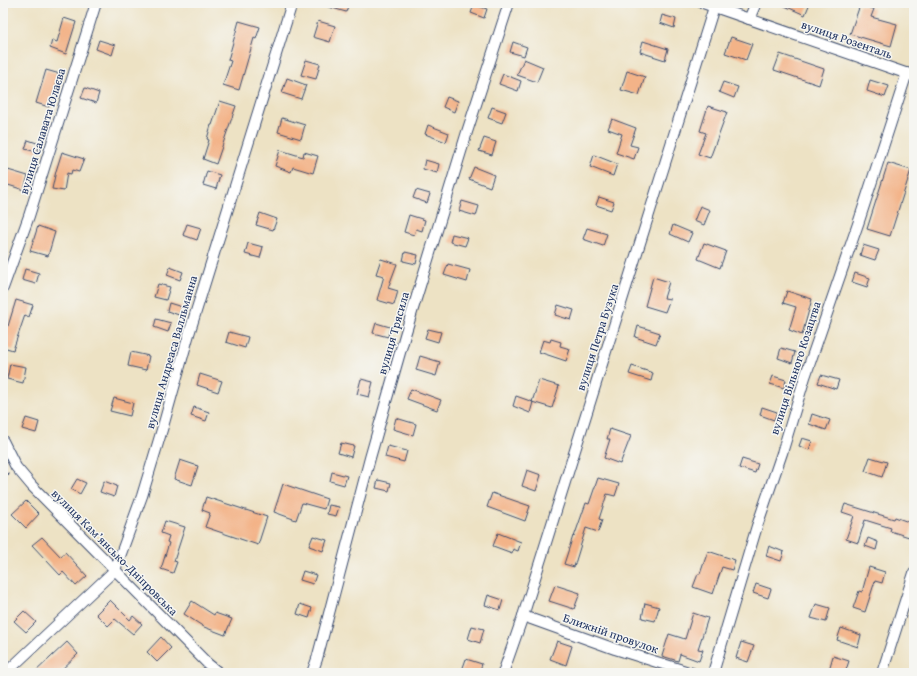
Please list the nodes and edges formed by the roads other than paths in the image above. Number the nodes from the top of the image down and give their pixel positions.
1 (96, 3) edge
2 (292, 3) edge
3 (509, 3) edge
4 (703, 3) edge
5 (756, 3) edge
6 (714, 8) junction
7 (749, 19) junction
8 (910, 74) edge
9 (3, 288) edge
10 (3, 441) edge
11 (115, 570) junction
12 (914, 573) edge
13 (523, 616) junction
14 (10, 669) dead end
15 (219, 673) edge
16 (312, 673) edge
17 (503, 673) edge
18 (692, 673) edge
19 (712, 673) edge
20 (882, 673) edge

1 - 9 street, вулиця Салавата Юлаєва
2 - 11 street, вулиця Андреаса Валльманна
3 - 16 street, вулиця Трясила
4 - 6 street, вулиця Розенталь
5 - 7 street
6 - 7 street, вулиця Розенталь
6 - 13 street, вулиця Петра Бузука
7 - 8 street, вулиця Розенталь
8 - 19 street, вулиця Вільного Козацтва
10 - 11 street, вулиця Кам’янсько-Дніпровська
11 - 14 street, вулиця Андреаса Валльманна
11 - 15 street, вулиця Кам’янсько-Дніпровська
12 - 20 street
13 - 17 street, вулиця Петра Бузука
13 - 18 street, Ближній провулок

